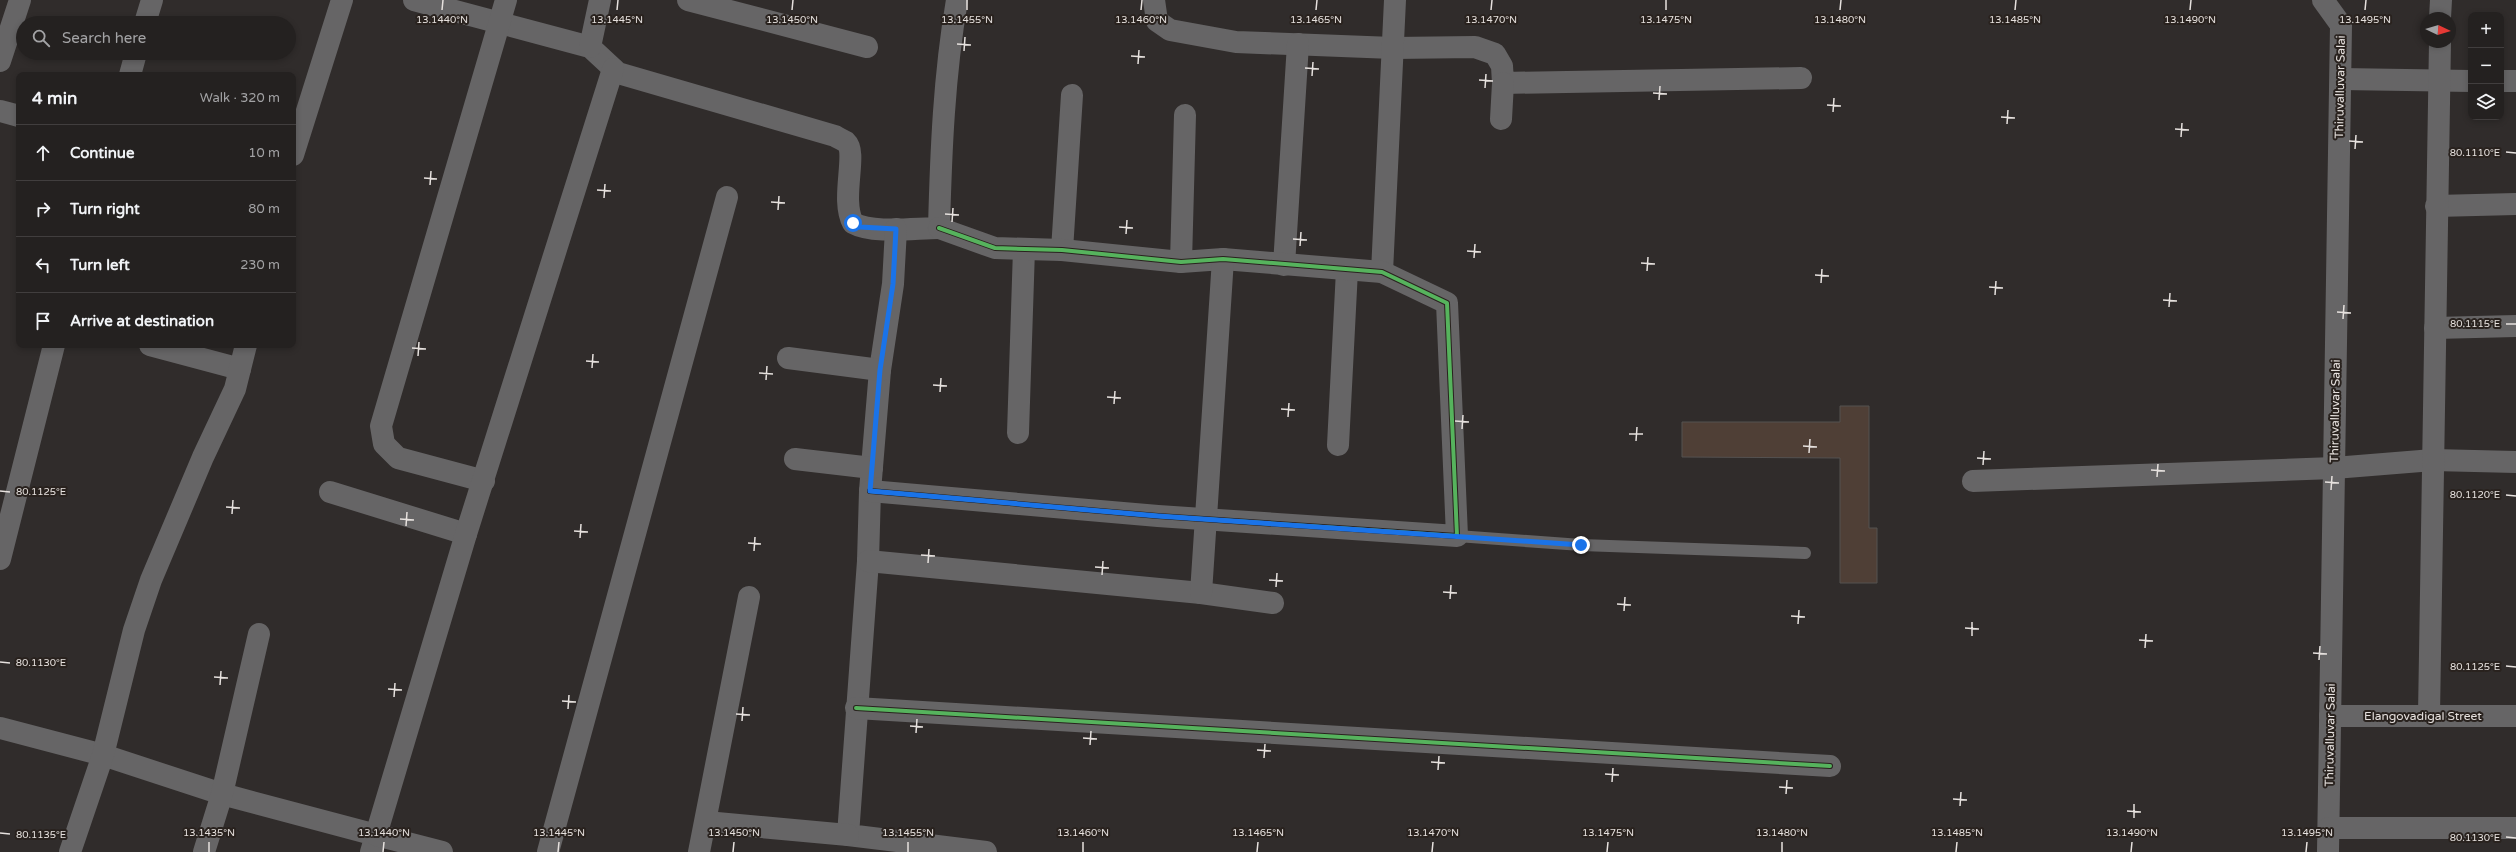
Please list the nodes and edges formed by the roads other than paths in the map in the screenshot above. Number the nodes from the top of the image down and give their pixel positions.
1 (20, 0) edge
2 (152, 0) edge
3 (342, 0) edge
4 (414, 0) edge
5 (506, 0) edge
6 (600, 0) edge
7 (688, 0) edge
8 (957, 0) edge
9 (1154, 0) edge
10 (1395, 0) edge
11 (2323, 0) edge
12 (2441, 0) edge
13 (2440, 12) edge
14 (147, 16) edge
15 (500, 25) junction
16 (1298, 44) junction
17 (590, 47) junction
18 (867, 47) dead end
19 (1392, 48) junction
20 (2440, 48) edge
21 (134, 60) edge
22 (0, 61) edge
23 (613, 69) junction
24 (131, 72) edge
25 (1801, 78) dead end
26 (2341, 79) junction
27 (2438, 80) junction
28 (2468, 80) edge
29 (2504, 81) edge
30 (2516, 81) edge
31 (1503, 83) junction
32 (1072, 95) dead end
33 (0, 111) edge
34 (16, 115) edge
35 (1185, 115) dead end
36 (1501, 119) dead end
37 (296, 146) edge
38 (727, 197) dead end
39 (2516, 204) edge
40 (2436, 206) junction
41 (939, 228) junction
42 (896, 229) junction
43 (1024, 249) junction
44 (1062, 250) junction
45 (1223, 258) junction
46 (1181, 262) junction
47 (1284, 265) junction
48 (1347, 270) junction
49 (1382, 272) junction
50 (2516, 326) edge
51 (2435, 328) junction
52 (53, 348) edge
53 (161, 348) edge
54 (245, 348) edge
55 (788, 358) dead end
56 (240, 369) junction
57 (880, 370) junction
58 (1018, 433) dead end
59 (1338, 445) dead end
60 (795, 459) dead end
61 (2433, 460) junction
62 (2516, 462) edge
63 (872, 468) junction
64 (2334, 468) junction
65 (484, 481) junction
66 (1973, 481) dead end
67 (870, 491) junction
68 (330, 492) dead end
69 (1205, 519) junction
70 (466, 534) junction
71 (1457, 536) junction
72 (1805, 553) dead end
73 (0, 559) edge
74 (868, 561) junction
75 (1201, 593) junction
76 (749, 597) dead end
77 (1273, 603) dead end
78 (259, 634) dead end
79 (856, 708) junction
80 (2430, 714) junction
81 (2330, 716) junction
82 (2516, 716) edge
83 (0, 728) edge
84 (103, 755) junction
85 (1830, 766) dead end
86 (222, 794) junction
87 (706, 822) junction
88 (2329, 828) junction
89 (2516, 828) edge
90 (848, 835) junction
91 (374, 844) edge
92 (70, 852) edge
93 (204, 852) edge
94 (442, 852) edge
95 (548, 852) edge
96 (699, 852) edge
97 (986, 852) edge
98 (2328, 852) edge

1 - 22 street
2 - 14 street
3 - 37 street
4 - 15 street
5 - 15 street
6 - 17 street
7 - 18 street
8 - 41 street
9 - 16 street
10 - 19 street
11 - 26 street, Thiruvalluvar Salai
12 - 13 street
15 - 17 street
15 - 65 street
16 - 19 street
16 - 47 street
17 - 23 street
19 - 31 street
19 - 49 street
20 - 27 street
21 - 24 street
23 - 42 street
23 - 65 street
25 - 31 street
26 - 27 street
26 - 64 street, Thiruvalluvar Salai
27 - 28 street
27 - 40 street
29 - 30 street
31 - 36 street
32 - 44 street
33 - 34 street
35 - 46 street
38 - 95 street
39 - 40 street
40 - 51 street
41 - 42 street
41 - 43 street
42 - 57 street
43 - 44 street
43 - 58 street
44 - 46 street
45 - 46 street
45 - 47 street
45 - 69 street
47 - 48 street
48 - 49 street
48 - 59 street
49 - 71 street
50 - 51 street
51 - 61 street
52 - 73 street
53 - 56 street
54 - 56 street
55 - 57 street
56 - 84 street
57 - 63 street
60 - 63 street
61 - 62 street
61 - 64 street
61 - 80 street
63 - 67 street
64 - 66 street
64 - 81 street, Thiruvalluvar Salai
65 - 70 street
67 - 69 street
67 - 74 street
68 - 70 street
69 - 71 street
69 - 75 street
70 - 91 street
71 - 72 lane
74 - 75 street
74 - 79 street
75 - 77 street
76 - 87 street
78 - 86 street
79 - 85 street
79 - 90 street
80 - 81 street, Elangovadigal Street
80 - 82 street, Elangovadigal Street
81 - 88 street, Thiruvalluvar Salai
83 - 84 street
84 - 86 street
84 - 92 street
86 - 91 street
86 - 93 street
87 - 90 street
87 - 96 street
88 - 89 street
88 - 98 street, Thiruvalluvar Salai
90 - 97 street
91 - 94 street

